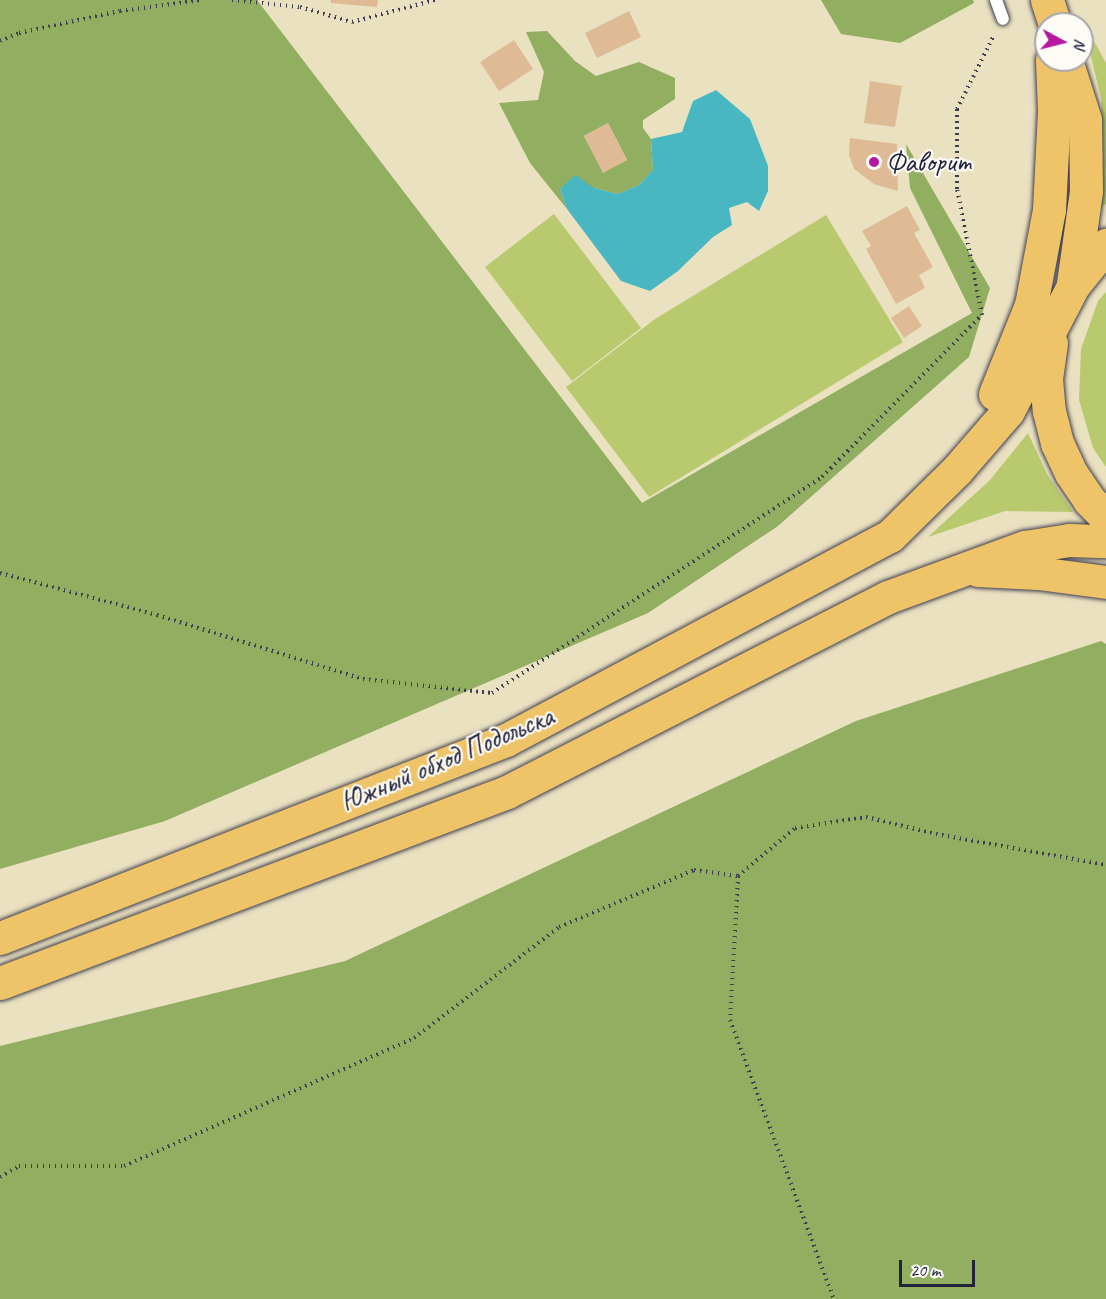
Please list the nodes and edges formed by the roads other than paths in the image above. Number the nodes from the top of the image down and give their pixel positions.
1 (996, 0) edge
2 (1003, 19) road end
3 (1052, 72) edge
4 (1070, 72) edge
5 (1106, 245) edge
6 (1073, 285) junction
7 (1059, 315) junction
8 (957, 470) junction
9 (1106, 517) edge
10 (1106, 541) edge
11 (967, 569) junction
12 (1106, 582) edge
13 (0, 938) edge
14 (0, 983) edge

1 - 2 lane
3 - 8 main road
4 - 6 main road
5 - 6 main road
6 - 7 main road
7 - 8 main road
7 - 9 main road
8 - 13 main road, Южный обход Подольска
10 - 11 main road, Южный обход Подольска
11 - 12 main road
11 - 14 main road, Южный обход Подольска

